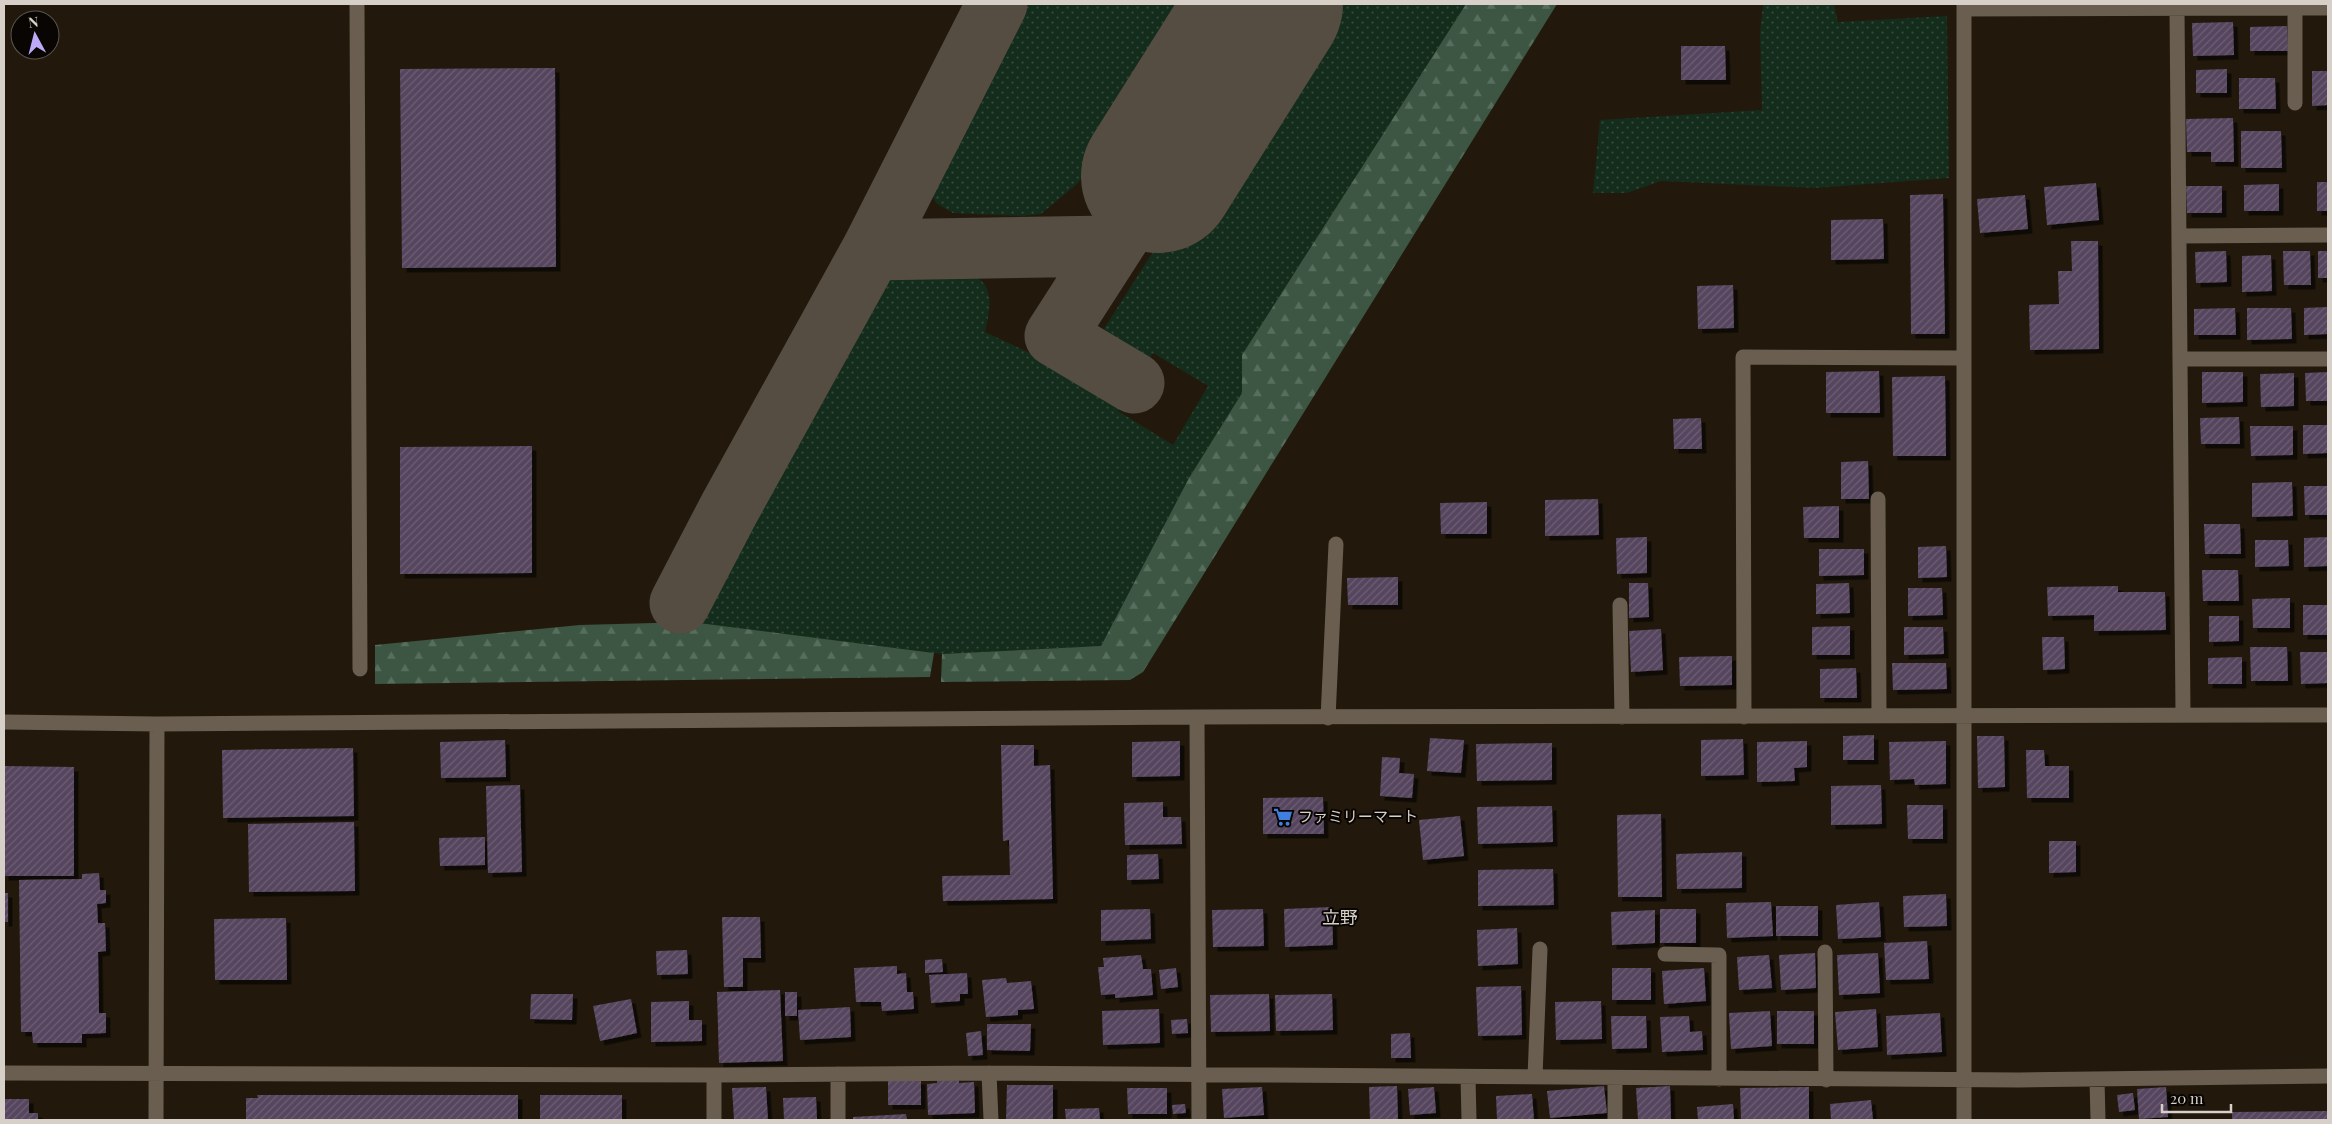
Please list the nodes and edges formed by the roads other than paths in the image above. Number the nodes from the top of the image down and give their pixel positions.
1 (357, 4) edge
2 (1964, 6) edge
3 (2177, 8) junction
4 (2295, 8) junction
5 (2328, 8) edge
6 (2295, 103) dead end
7 (2328, 235) edge
8 (2179, 236) junction
9 (1964, 358) junction
10 (2180, 359) junction
11 (2328, 359) edge
12 (1878, 498) dead end
13 (1336, 544) dead end
14 (1620, 605) dead end
15 (360, 668) dead end
16 (2328, 715) edge
17 (1879, 716) junction
18 (1965, 716) junction
19 (2183, 716) junction
20 (1197, 717) junction
21 (1622, 717) junction
22 (1744, 717) junction
23 (1328, 718) junction
24 (4, 722) edge
25 (156, 724) junction
26 (1540, 948) dead end
27 (1825, 952) dead end
28 (1665, 954) dead end
29 (4, 1073) edge
30 (156, 1073) junction
31 (990, 1073) junction
32 (838, 1074) junction
33 (1198, 1074) junction
34 (714, 1075) junction
35 (2328, 1076) edge
36 (1468, 1077) junction
37 (1535, 1077) junction
38 (1615, 1078) junction
39 (1719, 1079) junction
40 (1964, 1079) junction
41 (2097, 1079) junction
42 (1826, 1080) junction
43 (156, 1120) edge
44 (714, 1120) edge
45 (838, 1120) edge
46 (990, 1120) edge
47 (1199, 1120) edge
48 (1469, 1120) edge
49 (1615, 1120) edge
50 (1964, 1120) edge
51 (2098, 1120) edge

1 - 15 street
2 - 3 street
2 - 9 street
3 - 4 street
3 - 8 street
4 - 5 street
4 - 6 street
7 - 8 street
8 - 10 street
9 - 18 street
9 - 22 street
10 - 11 street
10 - 19 street
12 - 17 street
13 - 23 street
14 - 21 street
16 - 19 street
17 - 18 street
17 - 22 street
18 - 19 street
18 - 40 street
20 - 23 street
20 - 25 street
20 - 33 street
21 - 22 street
21 - 23 street
24 - 25 street
25 - 30 street
26 - 37 street
27 - 42 street
28 - 39 street
29 - 30 street
30 - 34 street
30 - 43 street
31 - 32 street
31 - 33 street
31 - 46 street
32 - 34 street
32 - 45 street
33 - 36 street
33 - 47 street
34 - 44 street
35 - 41 street
36 - 37 street
36 - 48 street
37 - 38 street
38 - 39 street
38 - 49 street
39 - 42 street
40 - 41 street
40 - 42 street
40 - 50 street
41 - 51 street

